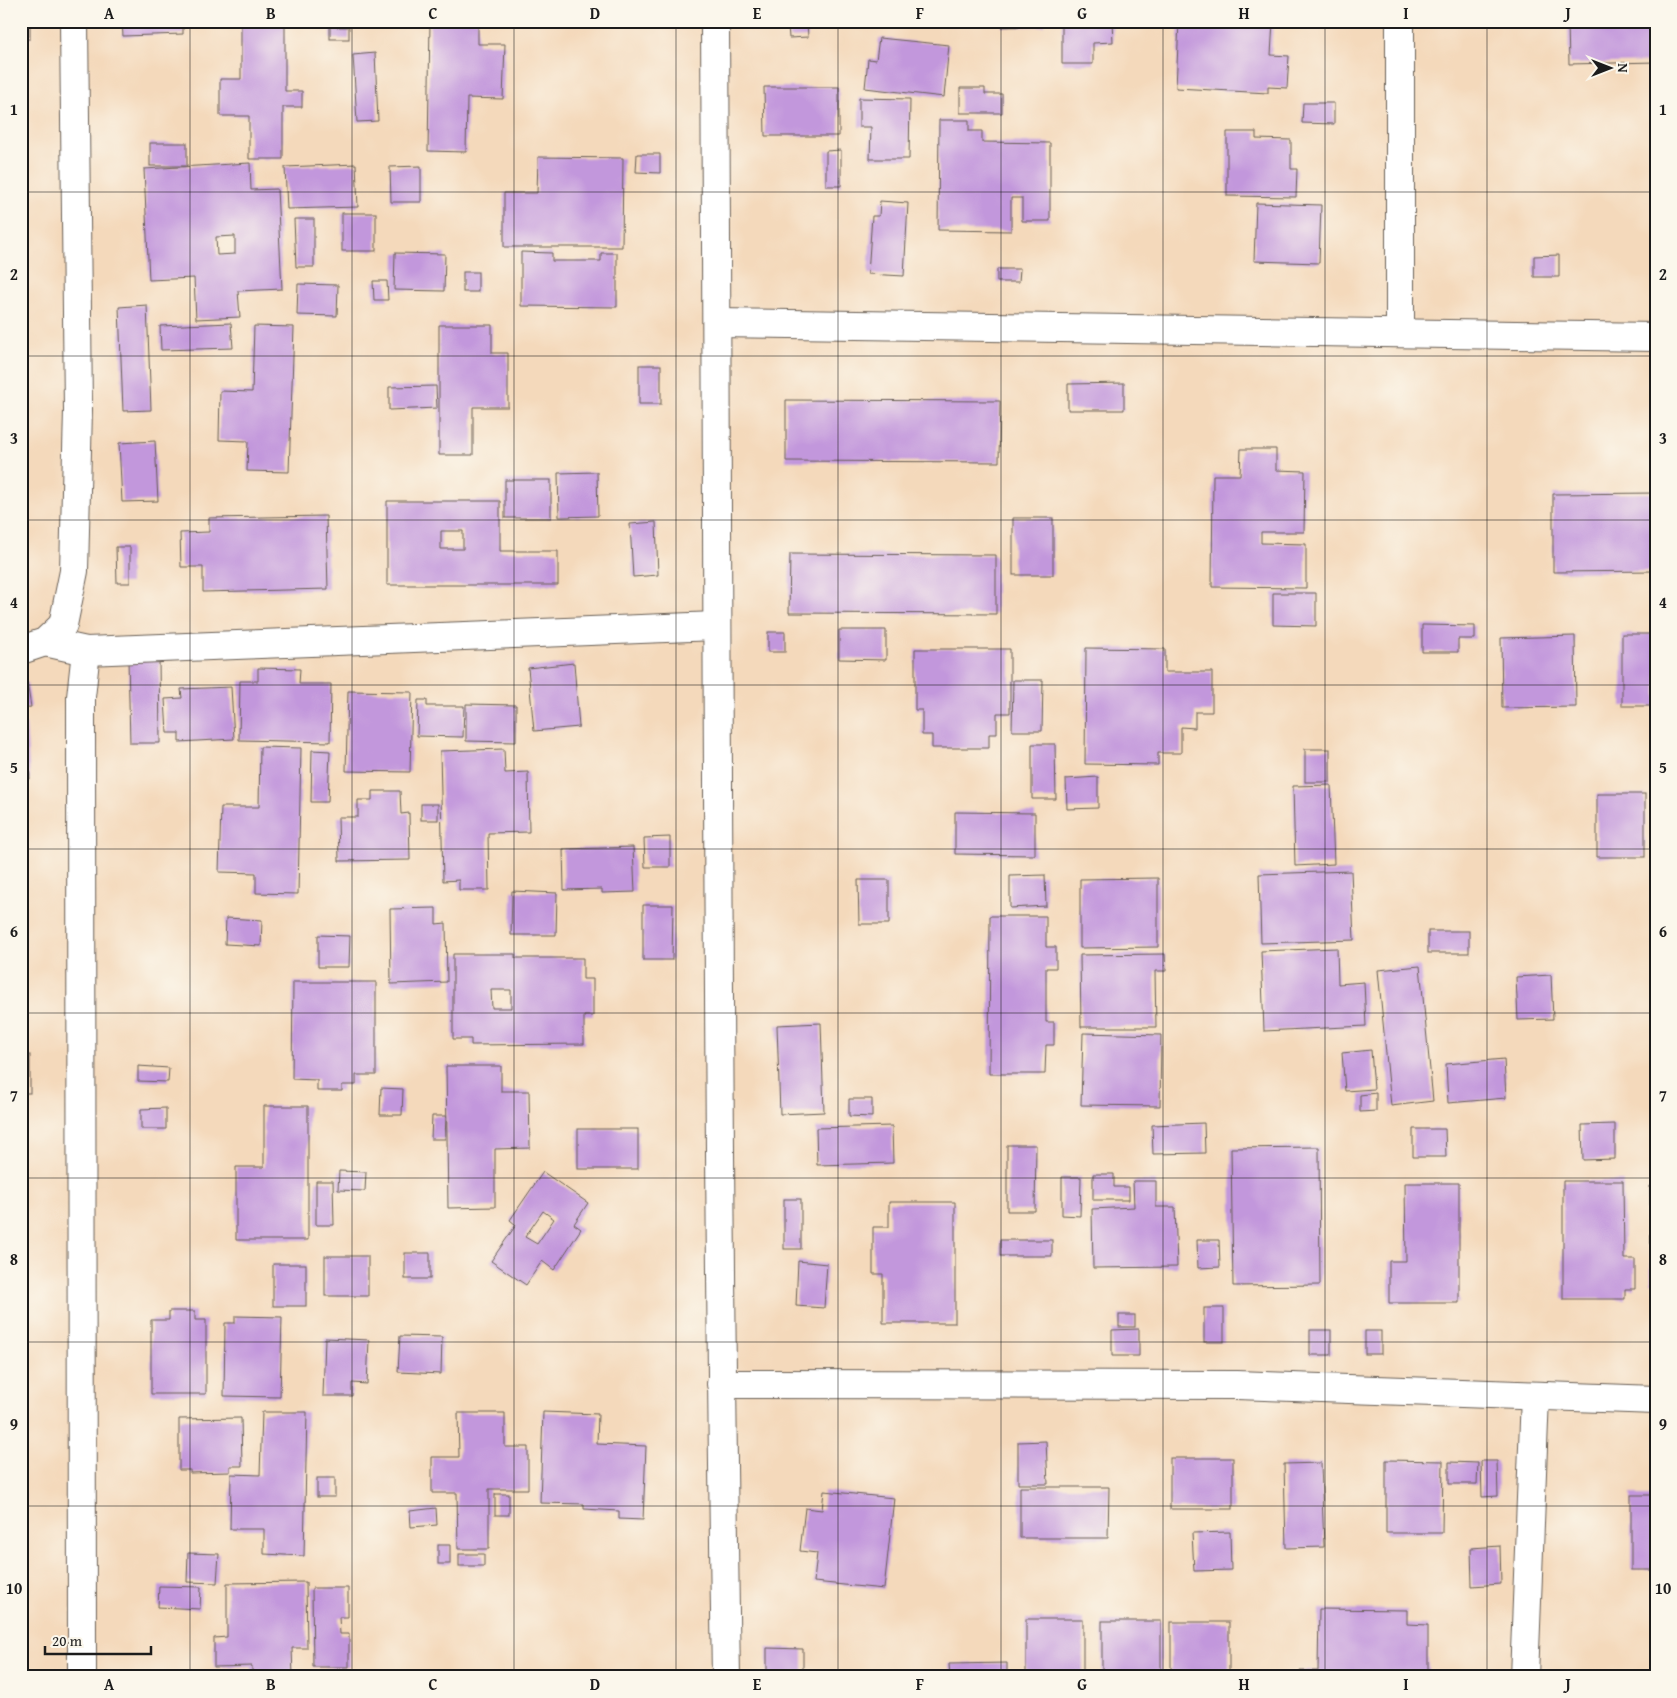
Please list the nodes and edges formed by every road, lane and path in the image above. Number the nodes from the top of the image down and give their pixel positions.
1 (74, 21) edge
2 (715, 21) edge
3 (1400, 21) edge
4 (717, 323) junction
5 (1400, 333) junction
6 (1656, 337) edge
7 (716, 626) junction
8 (33, 646) edge
9 (86, 651) junction
10 (721, 1384) junction
11 (1535, 1396) junction
12 (1656, 1400) edge
13 (82, 1677) edge
14 (726, 1677) edge
15 (1524, 1677) edge

1 - 8 street
2 - 4 street
3 - 5 street
4 - 5 street
4 - 7 street
5 - 6 street
7 - 9 street
7 - 10 street
8 - 9 street
9 - 13 street
10 - 11 street
10 - 14 street
11 - 12 street
11 - 15 street

